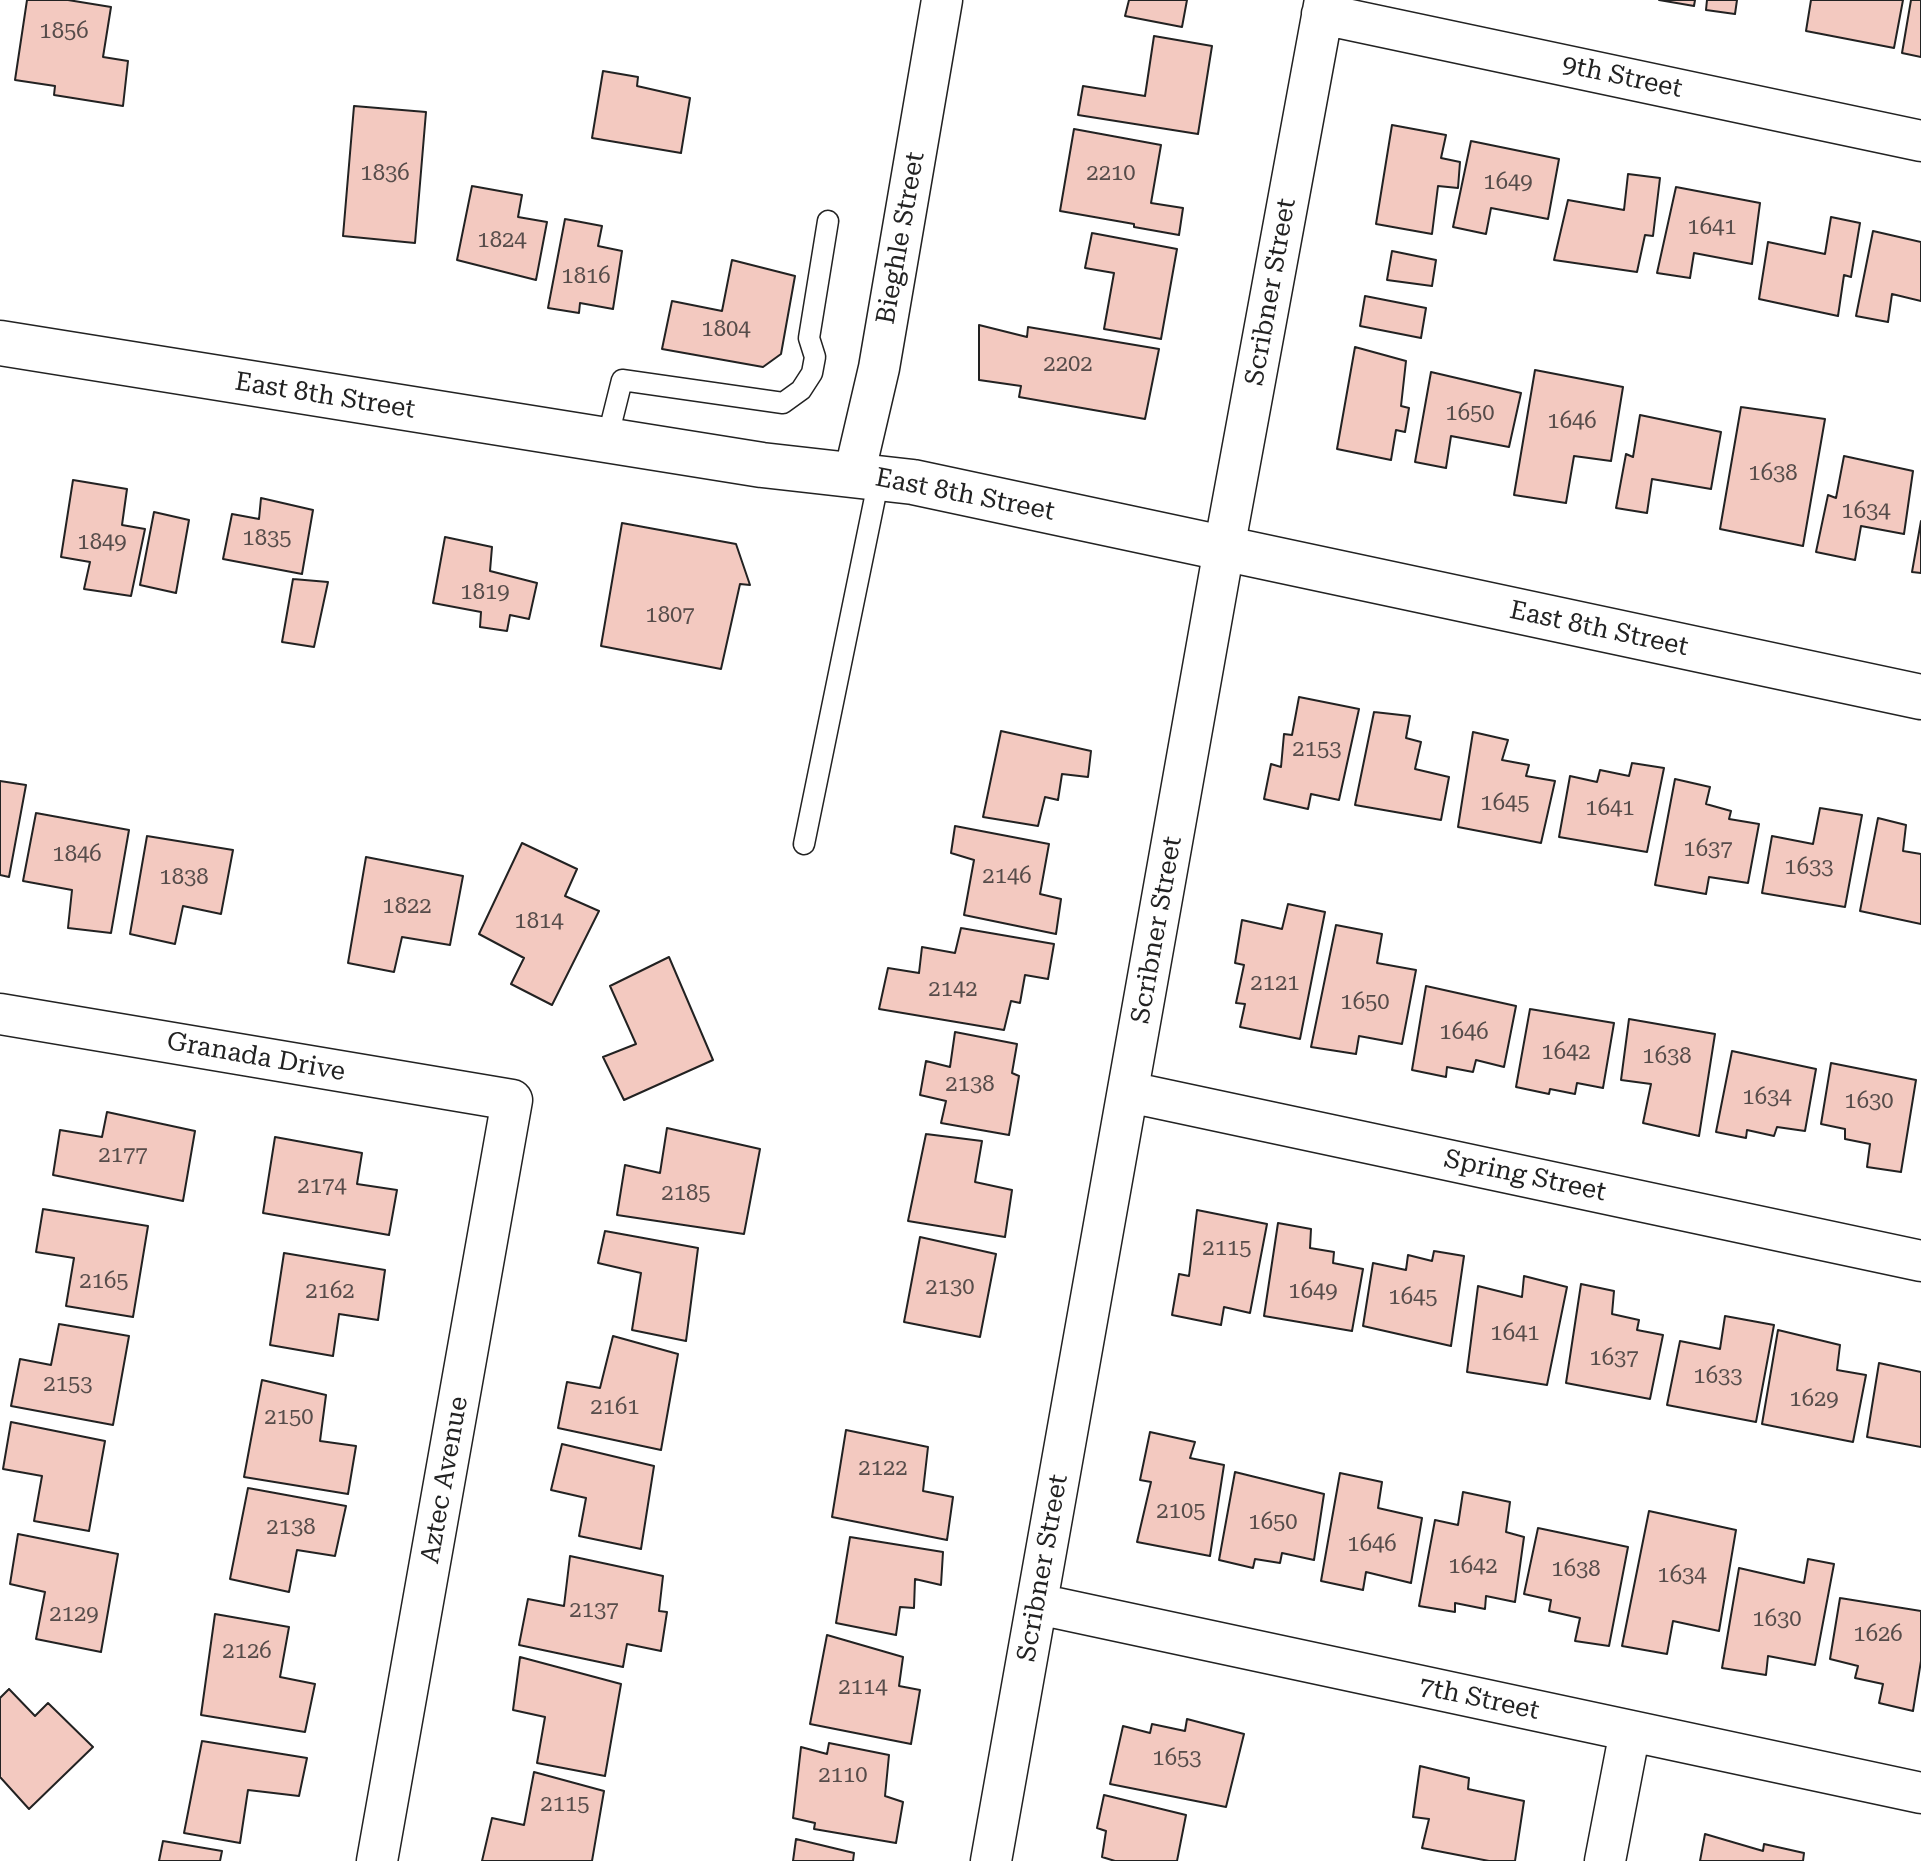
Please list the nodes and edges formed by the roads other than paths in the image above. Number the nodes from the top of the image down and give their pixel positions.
1 (942, 0) edge
2 (1323, 7) edge
3 (1921, 141) edge
4 (828, 221) dead end
5 (0, 343) edge
6 (607, 440) junction
7 (867, 476) junction
8 (1224, 549) junction
9 (1921, 697) edge
10 (804, 844) dead end
11 (0, 1014) edge
12 (1129, 1092) junction
13 (512, 1100) joint
14 (1921, 1261) edge
15 (1038, 1604) junction
16 (1630, 1731) junction
17 (1921, 1793) edge
18 (377, 1861) edge
19 (991, 1861) edge
20 (1605, 1861) edge

1 - 7 street, Bieghle Street
2 - 3 street, 9th Street
2 - 8 street, Scribner Street
4 - 6 lane
5 - 6 street, East 8th Street
6 - 7 street, East 8th Street
7 - 8 street, East 8th Street
7 - 10 lane
8 - 9 street, East 8th Street
8 - 12 street, Scribner Street
11 - 13 street, Granada Drive
12 - 14 street, Spring Street
12 - 15 street, Scribner Street
13 - 18 street, Aztec Avenue
15 - 16 street, 7th Street
15 - 19 street, Scribner Street
16 - 17 street, 7th Street
16 - 20 street

